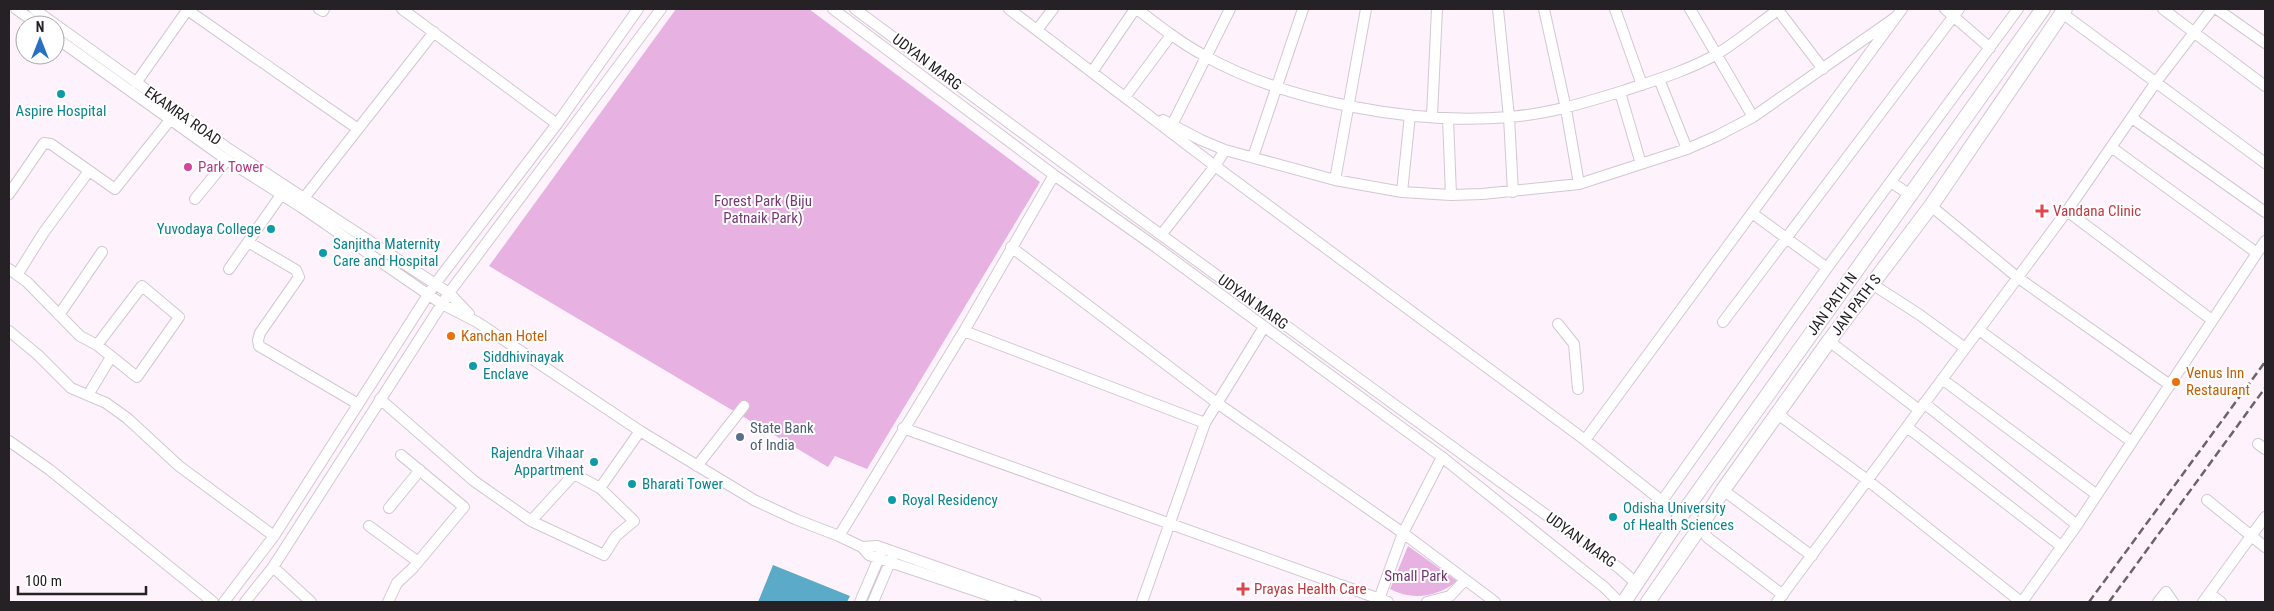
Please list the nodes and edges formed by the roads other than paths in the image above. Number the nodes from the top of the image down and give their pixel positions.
1 (34, 9) edge
2 (187, 9) edge
3 (319, 9) edge
4 (324, 9) edge
5 (402, 9) edge
6 (638, 9) edge
7 (662, 9) edge
8 (833, 9) edge
9 (855, 9) edge
10 (1009, 9) edge
11 (1053, 9) edge
12 (1136, 9) edge
13 (1230, 9) edge
14 (1303, 9) edge
15 (1366, 9) edge
16 (1437, 9) edge
17 (1498, 9) edge
18 (1544, 9) edge
19 (1615, 9) edge
20 (1690, 9) edge
21 (1778, 9) edge
22 (1945, 9) edge
23 (2018, 9) edge
24 (2043, 9) edge
25 (2163, 9) edge
26 (2212, 9) edge
27 (2217, 9) edge
28 (2063, 11) edge
29 (1956, 12) edge
30 (1899, 13) edge
31 (1037, 30) junction
32 (2194, 31) junction
33 (434, 32) junction
34 (1171, 35) junction
35 (2265, 43) edge
36 (65, 44) edge
37 (1990, 48) junction
38 (1716, 54) junction
39 (1206, 57) junction
40 (1823, 69) junction
41 (1092, 72) junction
42 (1659, 79) junction
43 (2156, 82) junction
44 (136, 83) junction
45 (1642, 85) junction
46 (2265, 86) edge
47 (1277, 88) junction
48 (1620, 92) junction
49 (1124, 96) junction
50 (1349, 106) junction
51 (1566, 109) junction
52 (1146, 113) junction
53 (1410, 114) junction
54 (1432, 116) junction
55 (1753, 117) junction
56 (1448, 118) junction
57 (1509, 118) junction
58 (2132, 118) junction
59 (170, 120) junction
60 (557, 124) junction
61 (1172, 124) junction
62 (358, 129) junction
63 (1033, 141) junction
64 (2111, 147) junction
65 (1687, 149) junction
66 (1225, 150) junction
67 (1024, 153) junction
68 (1253, 157) junction
69 (227, 160) junction
70 (2265, 163) edge
71 (1641, 164) junction
72 (1215, 166) junction
73 (89, 171) junction
74 (1054, 175) junction
75 (1335, 180) junction
76 (1892, 182) junction
77 (1579, 184) junction
78 (11, 186) edge
79 (1402, 192) junction
80 (1513, 192) junction
81 (281, 195) junction
82 (1451, 195) junction
83 (1910, 195) junction
84 (304, 198) junction
85 (194, 199) dead end
86 (1930, 206) junction
87 (2067, 211) junction
88 (2265, 212) edge
89 (1752, 213) junction
90 (1161, 235) junction
91 (1786, 238) junction
92 (2265, 241) edge
93 (248, 242) junction
94 (1011, 247) junction
95 (102, 252) dead end
96 (2257, 253) junction
97 (1827, 268) junction
98 (230, 269) dead end
99 (13, 272) edge
100 (2018, 277) junction
101 (435, 284) junction
102 (1872, 284) junction
103 (449, 293) junction
104 (428, 294) junction
105 (442, 304) junction
106 (59, 315) junction
107 (2212, 320) junction
108 (475, 321) junction
109 (1723, 322) dead end
110 (1558, 324) dead end
111 (1264, 327) junction
112 (1979, 330) junction
113 (9, 331) edge
114 (964, 331) junction
115 (1829, 341) junction
116 (97, 345) junction
117 (1965, 348) junction
118 (112, 356) junction
119 (1942, 379) junction
120 (2170, 384) junction
121 (1578, 389) dead end
122 (88, 395) junction
123 (380, 399) junction
124 (1217, 403) junction
125 (358, 404) junction
126 (744, 406) dead end
127 (1921, 406) junction
128 (1779, 415) junction
129 (1205, 423) junction
130 (1907, 427) junction
131 (903, 428) junction
132 (640, 431) junction
133 (1585, 440) junction
134 (9, 441) edge
135 (2132, 442) junction
136 (400, 455) dead end
137 (1442, 457) junction
138 (698, 466) junction
139 (420, 470) junction
140 (1866, 479) junction
141 (600, 488) junction
142 (1723, 490) junction
143 (2097, 495) junction
144 (2207, 500) dead end
145 (1662, 501) junction
146 (389, 508) dead end
147 (1680, 516) junction
148 (2265, 517) edge
149 (531, 521) junction
150 (2077, 524) junction
151 (1170, 525) junction
152 (369, 526) dead end
153 (1700, 528) junction
154 (1403, 533) junction
155 (274, 536) junction
156 (839, 536) junction
157 (2252, 536) junction
158 (2061, 546) junction
159 (2265, 547) edge
160 (881, 553) junction
161 (1812, 556) junction
162 (893, 557) junction
163 (417, 562) junction
164 (273, 566) junction
165 (1465, 580) junction
166 (1637, 584) junction
167 (2210, 594) junction
168 (1780, 598) edge
169 (1650, 599) edge
170 (1382, 601) edge
171 (212, 602) edge
172 (224, 602) edge
173 (245, 602) edge
174 (311, 602) edge
175 (388, 602) edge
176 (860, 602) edge
177 (873, 602) edge
178 (1009, 602) edge
179 (1036, 602) edge
180 (1142, 602) edge
181 (1427, 602) edge
182 (1496, 602) edge
183 (1619, 602) edge
184 (1624, 602) edge
185 (2021, 602) edge
186 (2158, 602) edge
187 (2173, 602) edge
188 (2203, 602) edge
189 (2221, 602) edge

1 - 44 street, EKAMRA ROAD
2 - 44 street
2 - 62 street
3 - 4 street
5 - 33 street
6 - 60 street
7 - 103 street
8 - 67 street, UDYAN MARG
9 - 63 street, UDYAN MARG
10 - 31 street
11 - 31 street
12 - 34 street
12 - 41 street
13 - 39 street
14 - 47 street
15 - 50 street
16 - 54 street
17 - 57 street
18 - 51 street
19 - 45 street
20 - 38 street
21 - 38 street
21 - 40 street
22 - 29 street
23 - 37 street
24 - 83 main road, JAN PATH N
25 - 32 street
26 - 32 street
27 - 35 street
28 - 43 street
28 - 86 main road, JAN PATH S
29 - 37 street
29 - 91 street
30 - 40 street
30 - 89 street
31 - 41 street
32 - 43 street
32 - 46 street
33 - 60 street
33 - 62 street
34 - 39 street
34 - 49 street
36 - 59 street, EKAMRA ROAD
37 - 76 street
38 - 42 street
38 - 55 street
39 - 47 street
39 - 61 street
40 - 55 street
41 - 49 street
42 - 45 street
42 - 65 street
43 - 58 street
43 - 70 street
44 - 84 street, EKAMRA ROAD
45 - 48 street
47 - 50 street
47 - 68 street
48 - 51 street
48 - 71 street
49 - 52 street
50 - 53 street
50 - 75 street
51 - 57 street
51 - 77 street
52 - 61 street
52 - 72 street
53 - 54 street
53 - 79 street
54 - 56 street
55 - 65 street
56 - 57 street
56 - 82 street
57 - 80 street
58 - 64 street
58 - 88 street
59 - 69 street, EKAMRA ROAD
59 - 73 street
60 - 101 street
61 - 66 street
62 - 84 street
63 - 67 street
63 - 90 street, UDYAN MARG
64 - 87 street
64 - 96 street
65 - 71 street
66 - 68 street
66 - 72 street
67 - 74 street, UDYAN MARG
68 - 75 street
69 - 81 street, EKAMRA ROAD
69 - 85 street
71 - 77 street
72 - 90 street
72 - 133 street
73 - 78 street
73 - 99 street
74 - 94 street
74 - 111 street, UDYAN MARG
75 - 79 street
76 - 83 street
76 - 97 street
77 - 80 street
79 - 82 street
80 - 82 street
81 - 93 street
81 - 104 street, EKAMRA ROAD
83 - 147 main road, JAN PATH N
84 - 101 street, EKAMRA ROAD
86 - 100 street
86 - 102 main road, JAN PATH S
87 - 100 street
87 - 107 street
89 - 91 street
89 - 133 street
90 - 166 street, UDYAN MARG
91 - 97 street
91 - 109 street
92 - 96 street
93 - 98 street
93 - 125 street
94 - 114 street
94 - 124 street
95 - 106 street
96 - 107 street
97 - 145 street
99 - 106 street
100 - 112 street
100 - 120 street
101 - 103 street, EKAMRA ROAD
101 - 104 street
102 - 115 main road, JAN PATH S
102 - 117 street
103 - 105 street
103 - 108 street, EKAMRA ROAD
104 - 105 street, EKAMRA ROAD
104 - 125 street
105 - 108 street, EKAMRA ROAD
105 - 123 street
106 - 116 street
107 - 120 street
108 - 132 street
110 - 121 street
111 - 124 street
111 - 137 street, UDYAN MARG
112 - 117 street
112 - 135 street
113 - 122 street
114 - 129 street
114 - 131 street
115 - 127 street
115 - 128 main road, JAN PATH S
116 - 118 street
116 - 118 street
117 - 119 street
118 - 122 street
119 - 127 street
119 - 143 street
120 - 135 street
122 - 155 street
123 - 149 street
123 - 164 street
124 - 129 street
124 - 154 street
125 - 155 street
126 - 138 street
127 - 130 street
127 - 150 street
128 - 140 street
128 - 142 main road, JAN PATH S
129 - 151 street
130 - 140 street
130 - 158 street
131 - 151 street
131 - 156 street
132 - 138 street
132 - 141 street
133 - 145 street
134 - 171 street
135 - 143 street
136 - 139 street
137 - 154 street
137 - 183 street, UDYAN MARG
138 - 156 street
139 - 146 street
139 - 163 street
140 - 161 street
140 - 185 street
141 - 149 street
141 - 149 street
142 - 153 main road, JAN PATH S
142 - 161 street
143 - 150 street
144 - 157 street
145 - 147 street
147 - 166 main road, JAN PATH N
148 - 157 street
150 - 158 street
151 - 170 street
151 - 180 street
152 - 163 street
153 - 168 street
153 - 169 main road, JAN PATH S
154 - 165 street
154 - 170 street
155 - 172 street
156 - 160 street
157 - 159 street
157 - 167 street
158 - 185 street
160 - 162 street
160 - 176 street
161 - 168 street
162 - 177 street
162 - 178 street
162 - 179 street
163 - 175 street
164 - 173 street
164 - 174 street
165 - 181 street
165 - 182 street
166 - 169 main road, UDYAN MARG
166 - 184 main road, JAN PATH N
167 - 188 street
167 - 189 street
186 - 187 street

